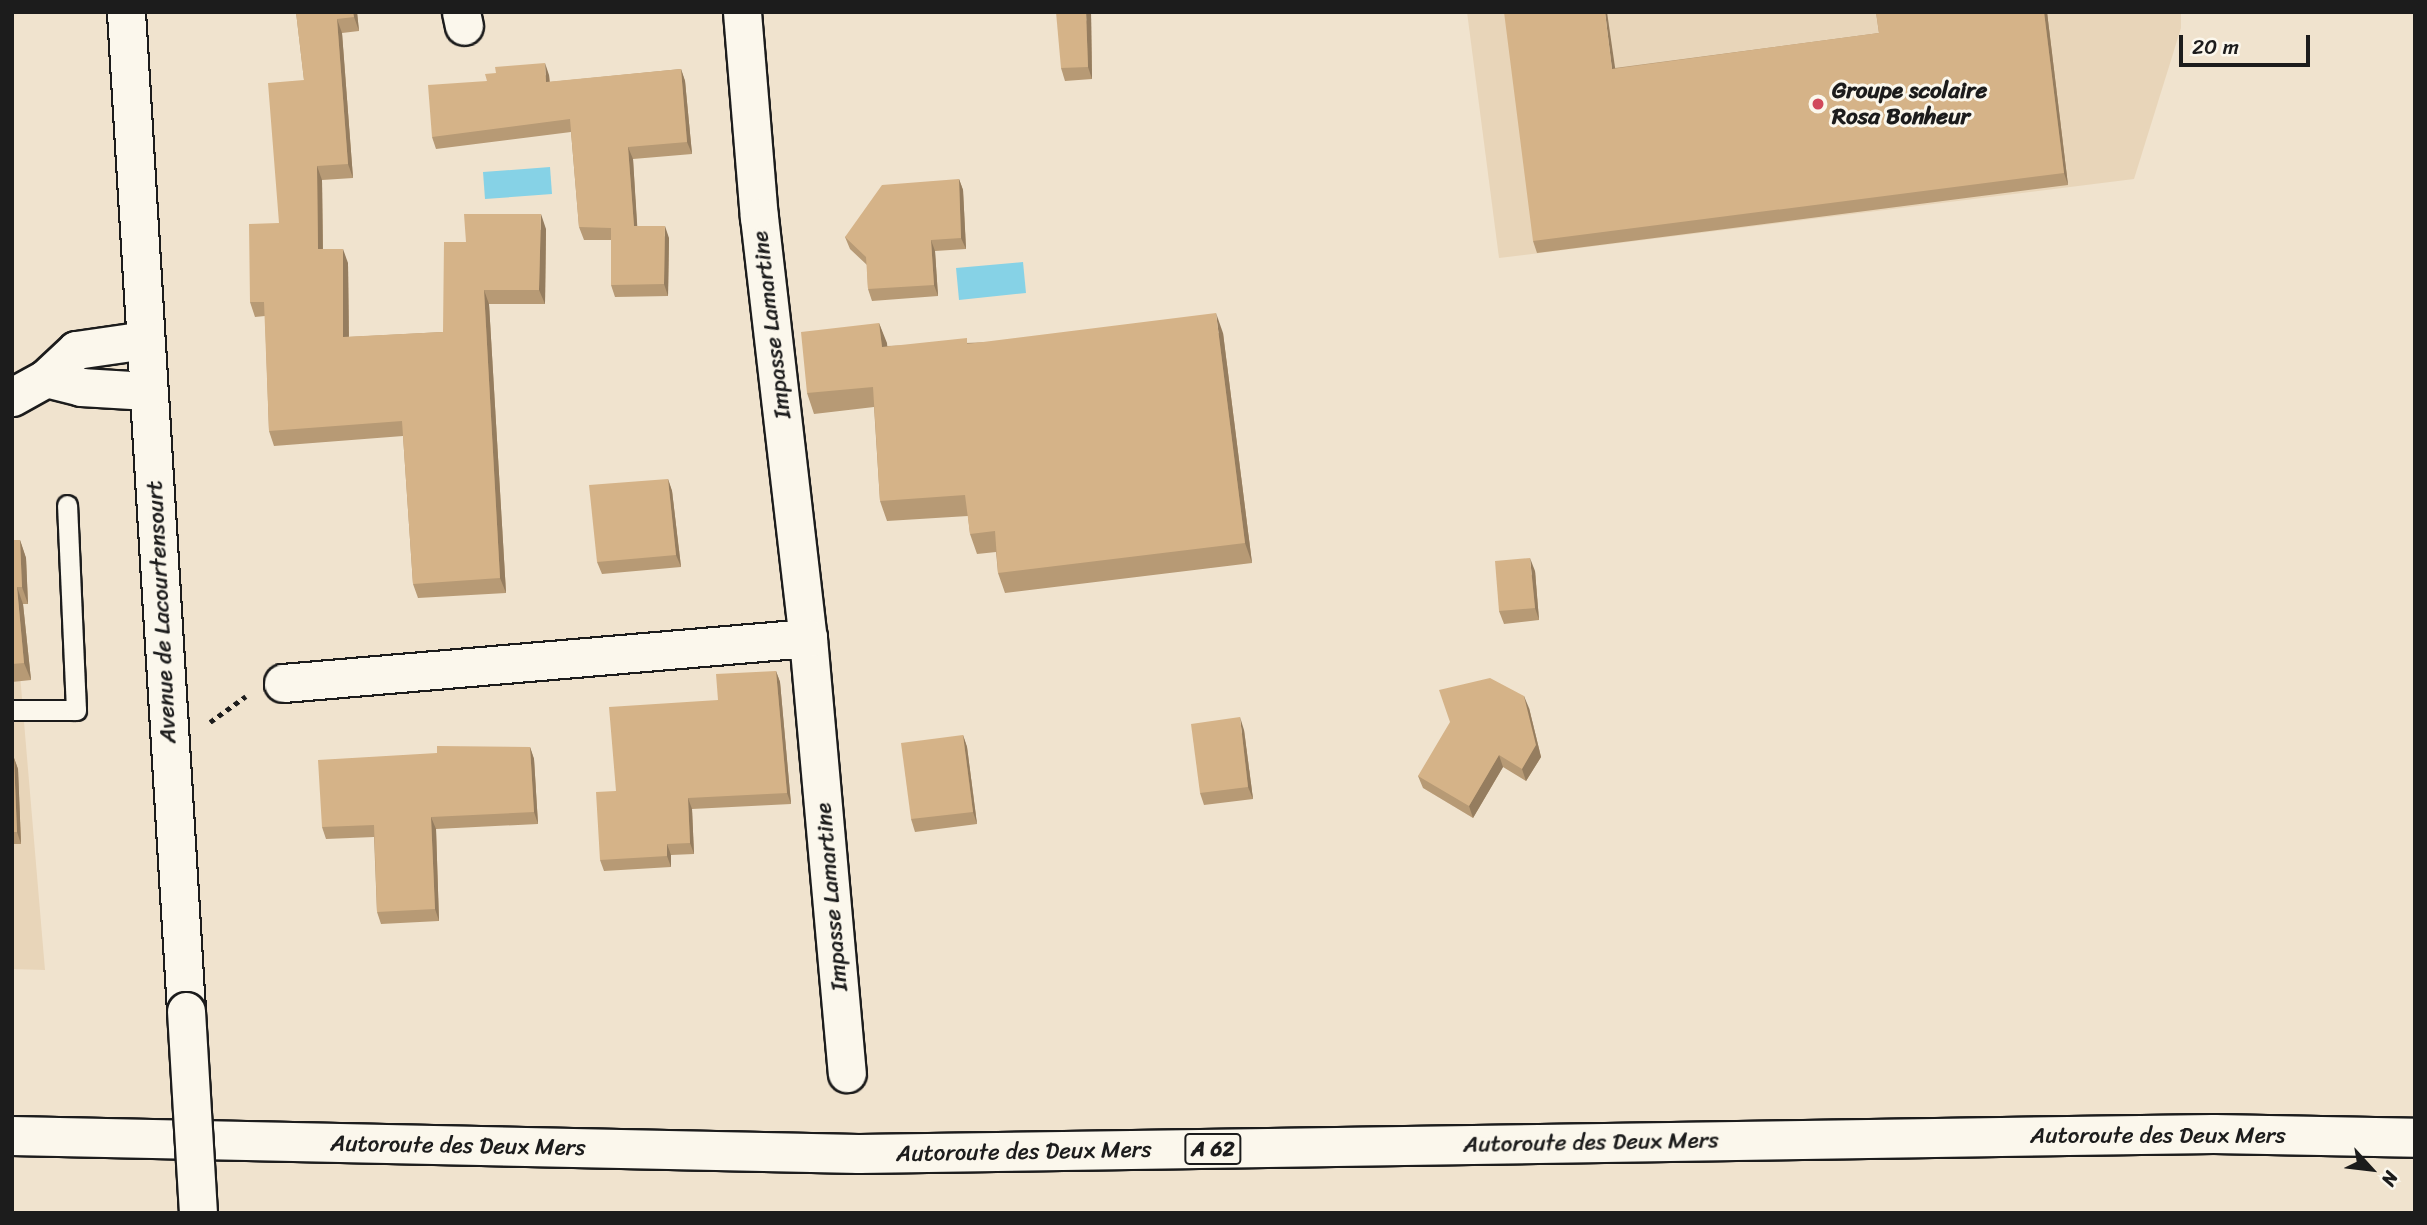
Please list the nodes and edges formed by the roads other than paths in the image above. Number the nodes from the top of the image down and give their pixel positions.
1 (125, 12) edge
2 (742, 12) edge
3 (145, 340) junction
4 (46, 378) junction
5 (148, 391) junction
6 (12, 397) edge
7 (67, 505) dead end
8 (808, 638) junction
9 (283, 683) road end
10 (12, 710) edge
11 (847, 1073) dead end
12 (12, 1136) edge
13 (2415, 1138) edge
14 (198, 1213) edge

1 - 3 street, Avenue de Lacourtensourt
2 - 8 street, Impasse Lamartine
3 - 4 street
3 - 5 street, Avenue de Lacourtensourt
4 - 5 street
4 - 6 street
5 - 14 street, Avenue de Lacourtensourt, bridge
7 - 10 lane
8 - 9 street
8 - 11 street, Impasse Lamartine
12 - 13 highway, Autoroute des Deux Mers / A 62

